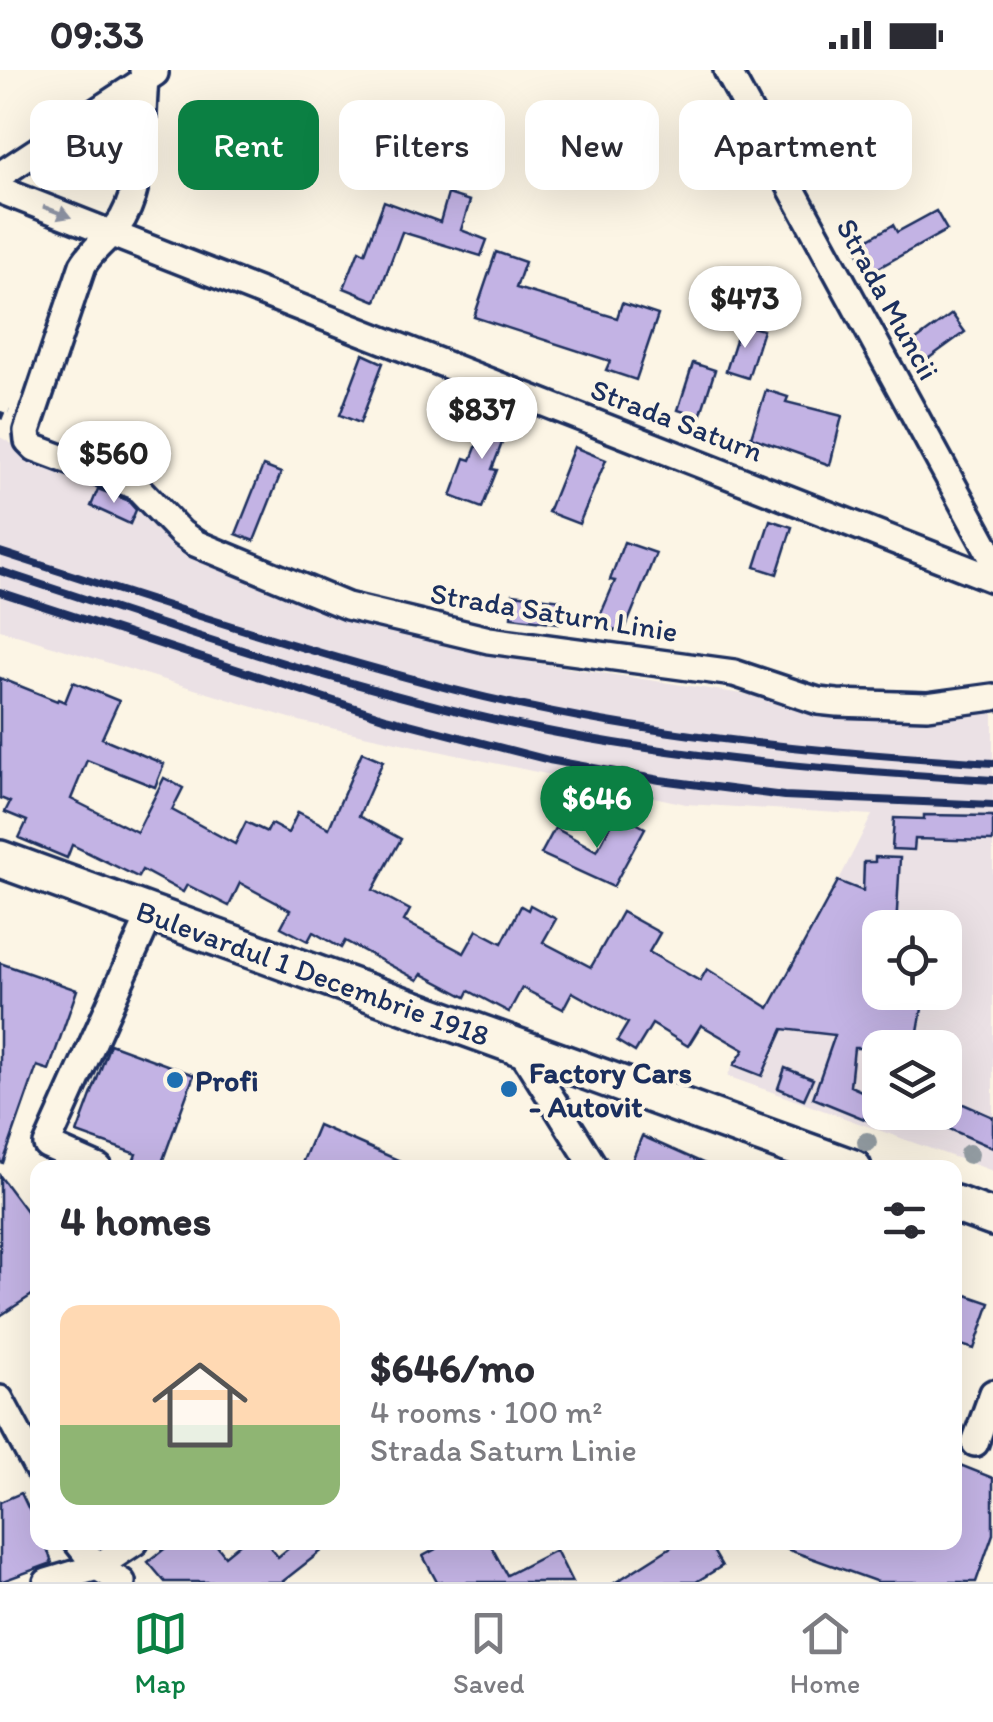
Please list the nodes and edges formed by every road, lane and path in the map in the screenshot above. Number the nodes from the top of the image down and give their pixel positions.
1 (727, 70) edge
2 (149, 73) edge
3 (0, 175) edge
4 (0, 190) edge
5 (113, 233) junction
6 (4, 409) dead end
7 (0, 420) edge
8 (993, 560) edge
9 (993, 579) edge
10 (993, 697) edge
11 (0, 859) edge
12 (151, 913) junction
13 (520, 1048) junction
14 (80, 1160) edge
15 (589, 1160) edge
16 (806, 1160) edge
17 (962, 1207) edge
18 (993, 1218) edge
19 (993, 1393) edge
20 (0, 1399) edge
21 (974, 1442) edge
22 (30, 1455) edge
23 (84, 1550) edge
24 (122, 1550) edge
25 (98, 1567) junction
26 (47, 1582) edge
27 (122, 1582) edge

1 - 8 street, Strada Muncii
2 - 3 street
2 - 5 street
4 -> 5 street, Strada Saturn
5 - 9 street, Strada Saturn
5 - 10 street, Strada Saturn Linie
6 - 7 path
11 - 12 main road, Bulevardul 1 Decembrie 1918
12 - 13 main road, Bulevardul 1 Decembrie 1918
12 - 14 street
13 - 15 street
13 - 16 main road, Bulevardul 1 Decembrie 1918
17 - 18 main road
19 - 21 street
20 - 22 street
23 - 25 street
24 - 25 street
25 - 26 street
25 - 27 street

